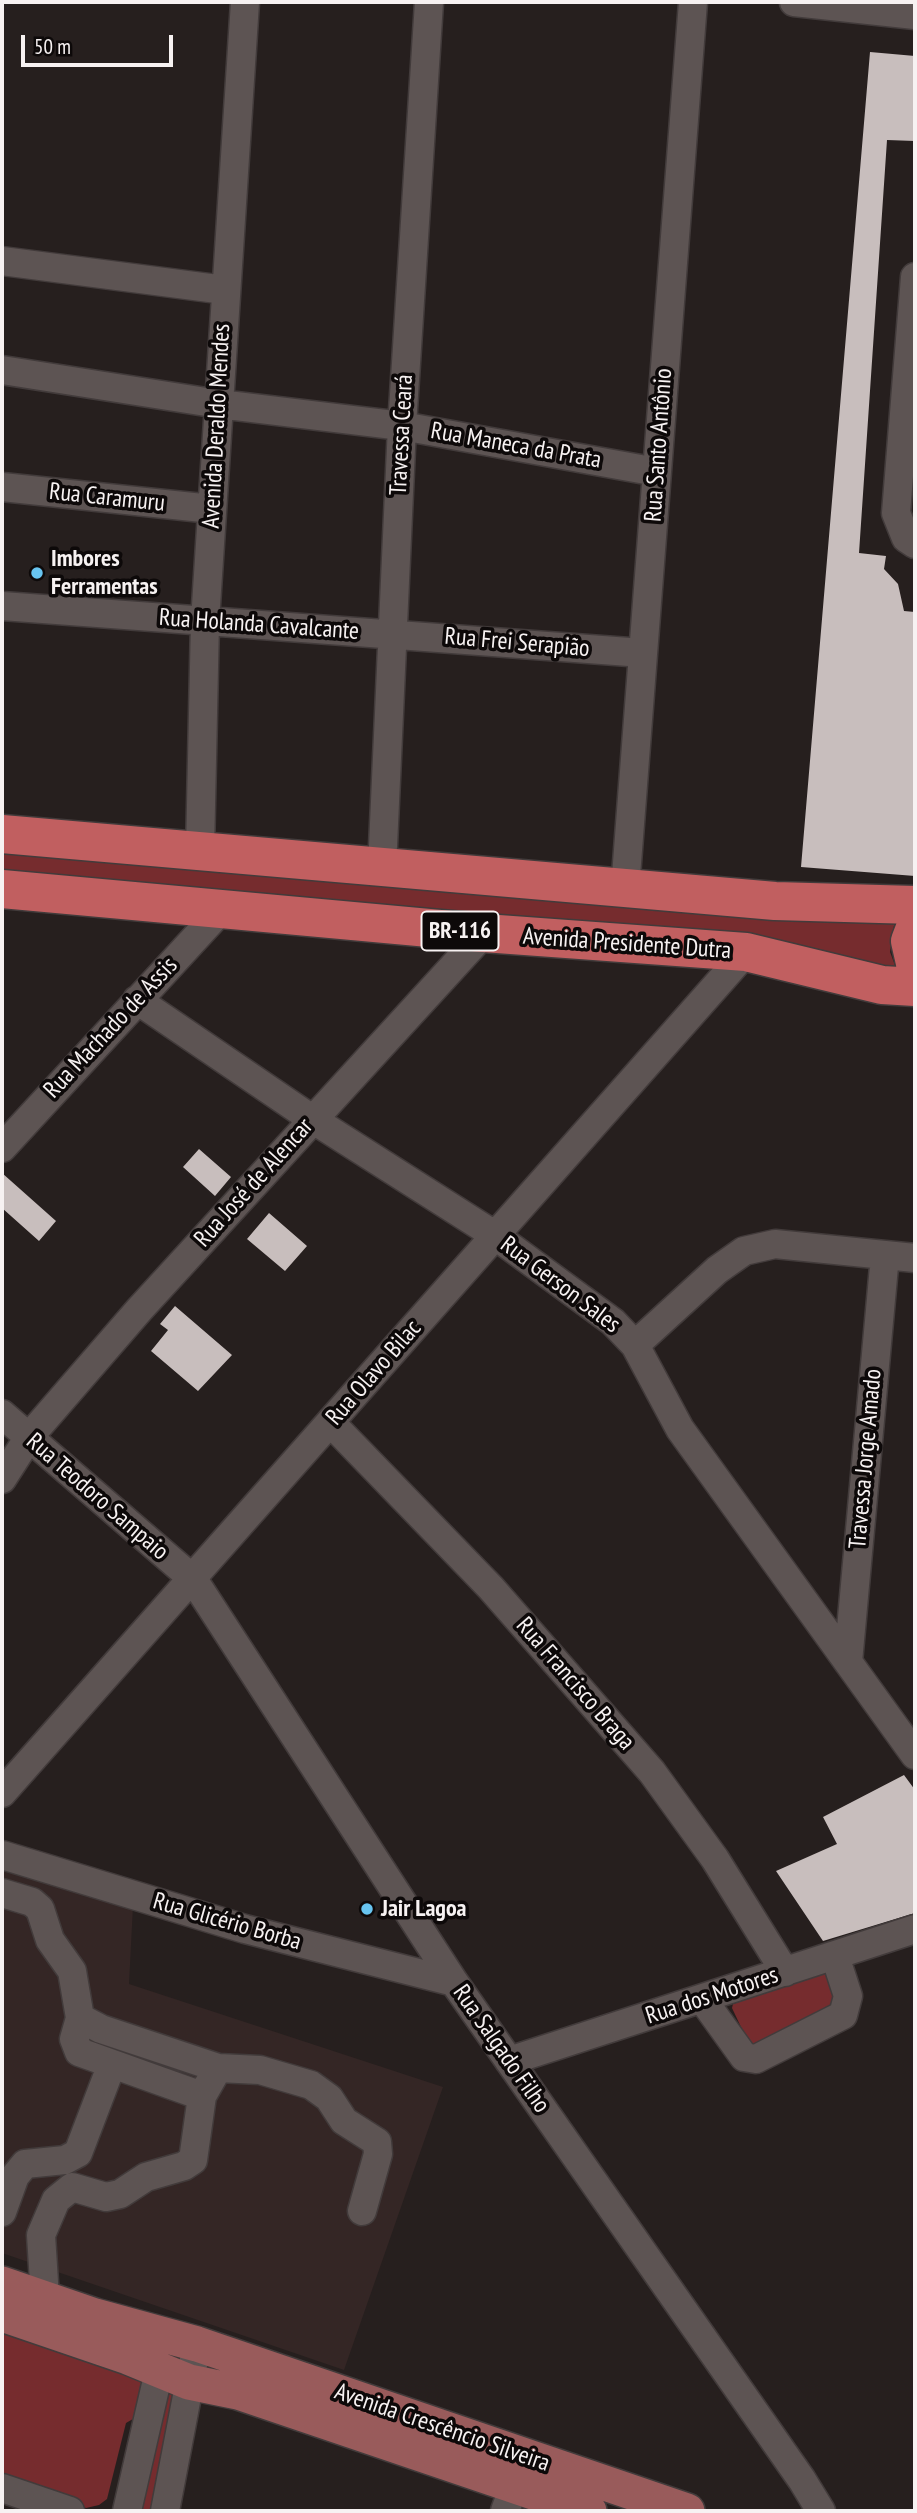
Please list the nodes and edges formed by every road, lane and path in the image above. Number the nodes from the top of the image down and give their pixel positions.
1 (245, 2) edge
2 (429, 2) edge
3 (693, 2) edge
4 (794, 2) edge
5 (915, 15) edge
6 (2, 261) edge
7 (915, 277) edge
8 (225, 290) junction
9 (2, 370) edge
10 (219, 404) junction
11 (402, 426) junction
12 (657, 472) junction
13 (2, 487) edge
14 (212, 509) junction
15 (915, 544) edge
16 (2, 606) edge
17 (205, 621) junction
18 (391, 633) junction
19 (643, 653) junction
20 (2, 834) edge
21 (200, 851) junction
22 (382, 868) junction
23 (2, 889) edge
24 (625, 889) junction
25 (915, 905) edge
26 (222, 909) junction
27 (915, 928) edge
28 (484, 933) junction
29 (746, 952) junction
30 (915, 963) edge
31 (915, 987) edge
32 (137, 1000) junction
33 (312, 1119) junction
34 (2, 1148) edge
35 (493, 1234) junction
36 (885, 1255) junction
37 (915, 1258) edge
38 (635, 1345) junction
39 (2, 1414) edge
40 (331, 1423) junction
41 (29, 1437) junction
42 (2, 1479) edge
43 (193, 1579) junction
44 (848, 1662) junction
45 (883, 1711) junction
46 (915, 1714) edge
47 (915, 1755) edge
48 (2, 1793) edge
49 (2, 1855) edge
50 (2, 1893) edge
51 (915, 1930) edge
52 (835, 1956) junction
53 (785, 1972) junction
54 (454, 1982) junction
55 (702, 2000) junction
56 (80, 2018) junction
57 (509, 2061) junction
58 (112, 2064) junction
59 (218, 2068) junction
60 (202, 2096) junction
61 (362, 2211) dead end
62 (2, 2212) edge
63 (2, 2284) edge
64 (45, 2298) junction
65 (2, 2314) edge
66 (197, 2344) junction
67 (174, 2377) junction
68 (2, 2488) edge
69 (510, 2499) edge
70 (70, 2511) edge
71 (127, 2511) edge
72 (165, 2511) edge
73 (589, 2511) edge
74 (687, 2511) edge
75 (821, 2511) edge

1 - 8 street, Avenida Deraldo Mendes
2 - 11 street, Travessa Ceará
3 - 12 street, Rua Santo Antônio
4 - 5 street
6 - 8 street
7 - 15 street
8 - 10 street, Avenida Deraldo Mendes
9 - 10 street, Rua Maneca da Prata
10 - 11 street, Rua Maneca da Prata
10 - 14 street, Avenida Deraldo Mendes
11 - 12 street, Rua Maneca da Prata
11 - 18 street, Travessa Ceará
12 - 19 street, Rua Santo Antônio
13 - 14 street, Rua Caramuru
14 - 17 street, Avenida Deraldo Mendes
16 - 17 street, Rua Holanda Cavalcante
17 - 18 street, Rua Holanda Cavalcante
17 - 21 street, Avenida Deraldo Mendes
18 - 19 street, Rua Frei Serapião
18 - 22 street, Travessa Ceará
19 - 24 street, Rua Santo Antônio
20 - 21 highway, BR-116
21 - 22 highway, BR-116
22 - 24 highway, BR-116
23 - 26 highway, Avenida Presidente Dutra / BR-116
24 - 25 highway, BR-116
26 - 28 highway, Avenida Presidente Dutra / BR-116
26 - 32 street, Rua Machado de Assis
27 - 30 highway
28 - 29 highway, Avenida Presidente Dutra / BR-116
28 - 33 street, Rua José de Alencar
29 - 31 highway, Avenida Presidente Dutra / BR-116
29 - 35 street, Rua Olavo Bilac
32 - 33 street, Rua Gerson Sales
32 - 34 street, Rua Machado de Assis
33 - 35 street, Rua Gerson Sales
33 - 41 street, Rua José de Alencar
35 - 38 street, Rua Gerson Sales
35 - 40 street, Rua Olavo Bilac
36 - 37 street
36 - 38 street
36 - 44 street, Travessa Jorge Amado
38 - 44 street, Rua Gerson Sales
39 - 41 street, Rua Teodoro Sampaio
40 - 43 street, Rua Olavo Bilac
40 - 53 street, Rua Francisco Braga
41 - 42 street, Rua José de Alencar
41 - 43 street, Rua Teodoro Sampaio
43 - 48 street, Rua Olavo Bilac
43 - 54 street, Rua Salgado Filho
44 - 45 street, Rua Gerson Sales
45 - 46 street
45 - 47 street, Rua Gerson Sales
49 - 54 street, Rua Glicério Borba
50 - 56 street
51 - 52 street, Rua dos Motores
52 - 53 street, Rua dos Motores
52 - 55 street
53 - 55 street, Rua dos Motores
54 - 57 street, Rua Salgado Filho
55 - 57 street, Rua dos Motores
56 - 58 street
56 - 59 street
57 - 75 street, Rua Salgado Filho
58 - 60 street
58 - 62 street
59 - 60 street
59 - 61 street
60 - 64 street
63 - 64 main road, Avenida Crescêncio Silveira
64 - 66 main road, Avenida Crescêncio Silveira
65 - 67 main road, Avenida Crescêncio Silveira
66 - 67 street
66 - 74 main road, Avenida Crescêncio Silveira
67 - 69 main road, Avenida Crescêncio Silveira
67 - 71 street
67 - 72 street
68 - 70 street
69 - 73 main road, Avenida Crescêncio Silveira

